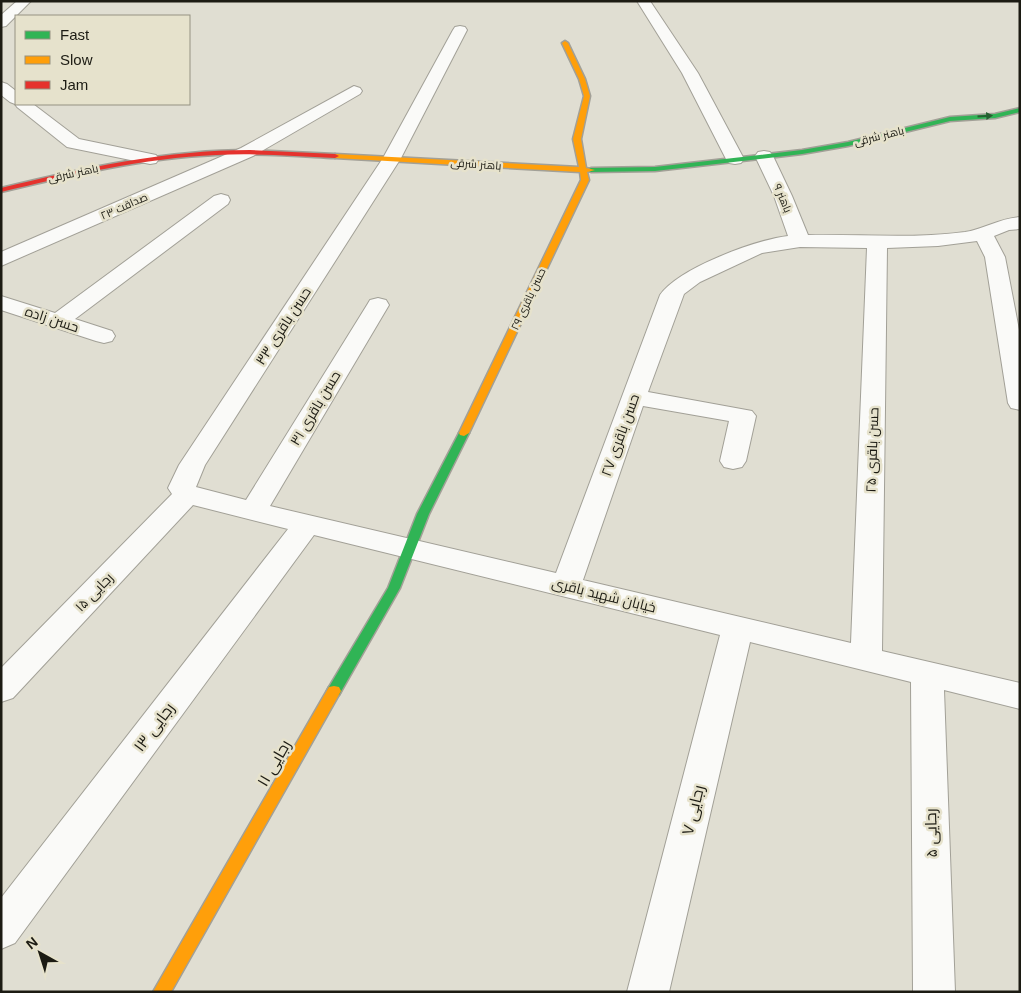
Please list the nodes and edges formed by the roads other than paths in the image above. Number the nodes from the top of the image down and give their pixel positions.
1 (25, 1) edge
2 (643, 1) edge
3 (1, 23) edge
4 (460, 30) dead end
5 (565, 42) dead end
6 (1, 87) edge
7 (354, 91) dead end
8 (15, 98) edge
9 (987, 104) dead end
10 (24, 105) edge
11 (1020, 110) edge
12 (950, 118) junction
13 (247, 152) junction
14 (764, 156) junction
15 (392, 158) junction
16 (150, 159) junction
17 (735, 159) junction
18 (583, 170) junction
19 (1, 190) edge
20 (222, 200) dead end
21 (1020, 223) edge
22 (983, 234) junction
23 (800, 241) junction
24 (877, 242) junction
25 (1, 260) edge
26 (1, 303) edge
27 (378, 305) dead end
28 (58, 321) junction
29 (104, 336) dead end
30 (634, 397) junction
31 (1020, 403) edge
32 (733, 461) dead end
33 (188, 495) junction
34 (253, 511) junction
35 (307, 524) junction
36 (410, 549) junction
37 (566, 586) junction
38 (738, 628) junction
39 (866, 659) junction
40 (927, 674) junction
41 (1, 689) edge
42 (1020, 696) edge
43 (1, 930) edge
44 (161, 992) edge
45 (648, 992) edge
46 (934, 992) edge

1 - 3 street
2 - 17 street
4 - 15 street
5 - 18 street, حسن باقری ۲۹
6 - 8 street
7 - 13 street, صداقت ۲۳
9 - 12 street, باهنر شرقی
10 - 16 street
12 -> 11 street, باهنر شرقی
12 - 14 street, باهنر شرقی
13 - 15 street, باهنر شرقی
13 - 16 street, باهنر شرقی
13 - 25 street, صداقت ۲۳
14 - 17 street, باهنر شرقی
14 - 23 street, باهنر ۹
15 - 18 street, باهنر شرقی
15 - 33 street, حسن باقری ۳۳
16 - 19 street, باهنر شرقی
17 - 18 street, باهنر شرقی
18 - 36 street, حسن باقری ۲۹
20 - 28 street
21 - 22 street
22 - 24 street
22 - 31 street
23 - 24 street
23 - 30 street, حسن باقری ۲۷
24 - 39 street, حسن باقری ۲۵
26 - 28 street, حسن زاده
27 - 34 street, حسن باقری ۳۱
28 - 29 street, حسن زاده
30 - 32 street
30 - 37 street, حسن باقری ۲۷
33 - 34 street, خیابان شهید باقری
33 - 41 street, رجایی ۱۵
34 - 35 street, خیابان شهید باقری
35 - 36 street, خیابان شهید باقری
35 - 43 street, رجایی ۱۳
36 - 37 street, خیابان شهید باقری
36 - 44 street, رجایی ۱۱
37 - 38 street, خیابان شهید باقری
38 - 39 street, خیابان شهید باقری
38 - 45 street, رجایی ۷
39 - 40 street, خیابان شهید باقری
40 - 42 street, خیابان شهید باقری
40 - 46 street, رجایی ۵

